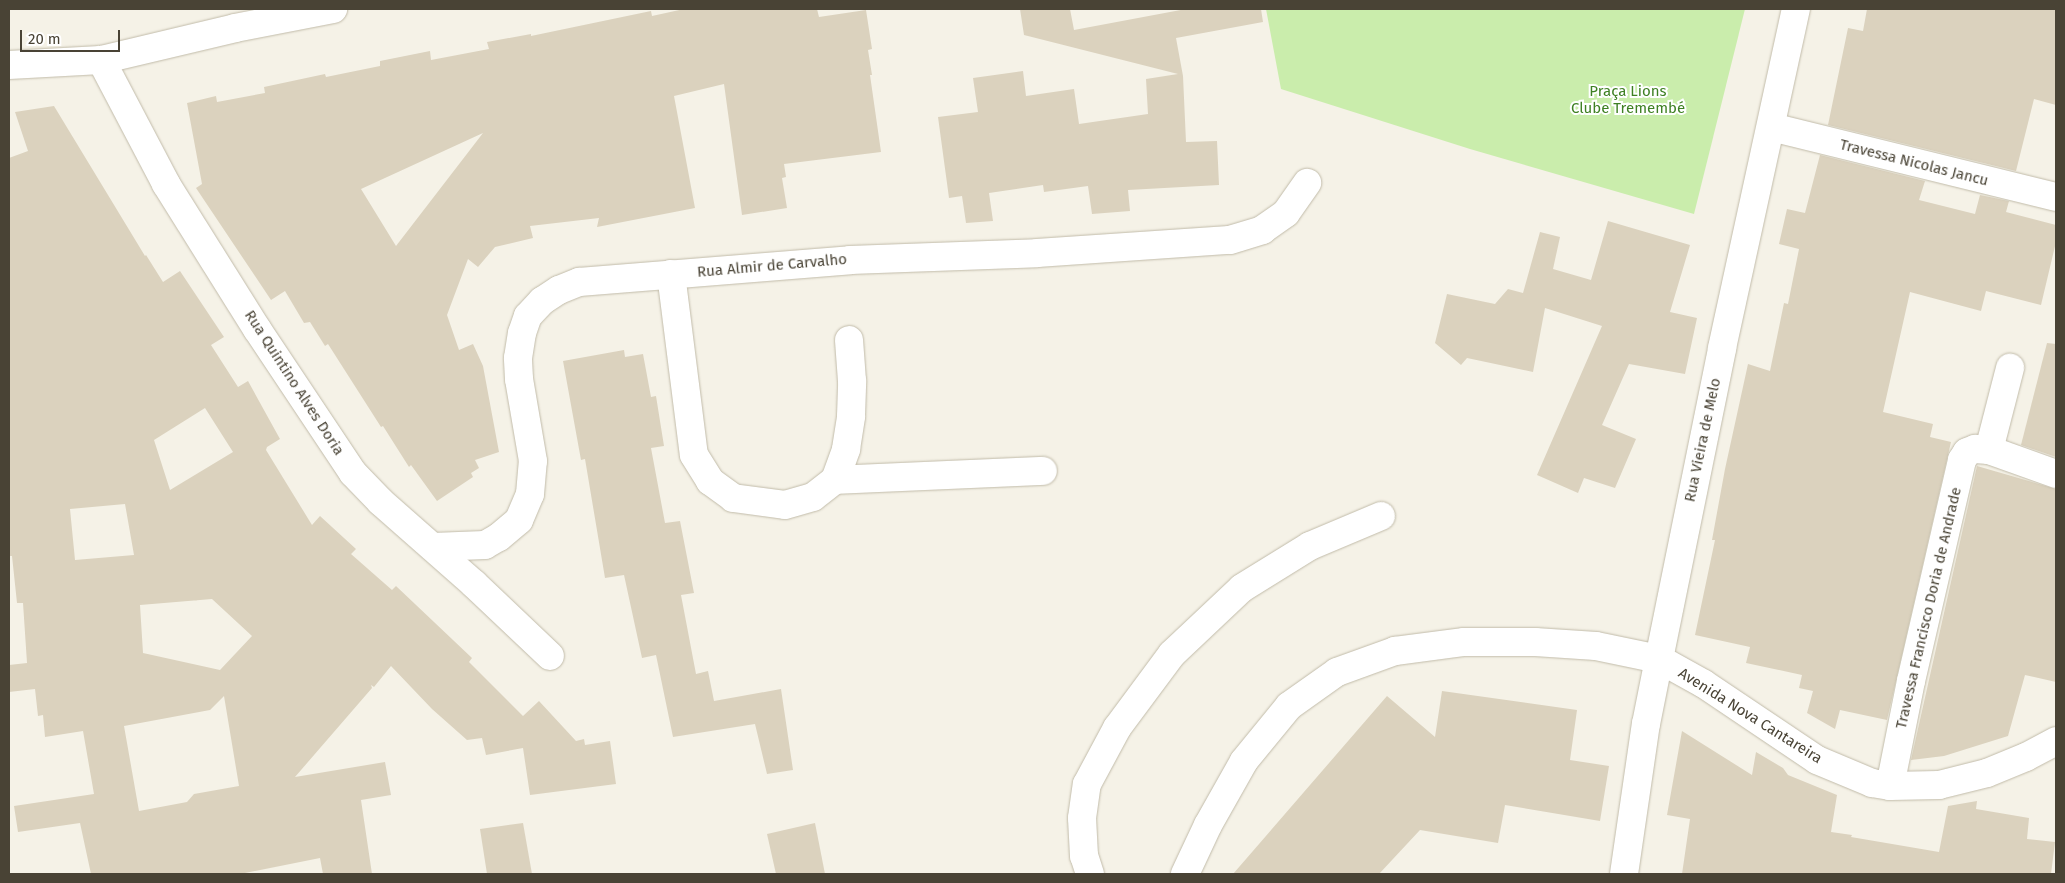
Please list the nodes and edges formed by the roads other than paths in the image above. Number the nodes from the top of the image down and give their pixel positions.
1 (334, 9) edge
2 (1796, 9) edge
3 (101, 60) junction
4 (9, 65) edge
5 (1771, 127) junction
6 (1307, 182) dead end
7 (2056, 197) edge
8 (671, 274) junction
9 (849, 340) dead end
10 (2010, 368) dead end
11 (1989, 450) junction
12 (1043, 471) dead end
13 (2056, 474) edge
14 (835, 480) junction
15 (1381, 516) dead end
16 (433, 546) junction
17 (550, 656) dead end
18 (1658, 659) junction
19 (2056, 741) edge
20 (1890, 786) junction
21 (1090, 874) edge
22 (1185, 874) edge
23 (1624, 874) edge

1 - 3 street
2 - 5 street, Rua Vieira de Melo
3 - 4 street
3 - 16 street, Rua Quintino Alves Doria
5 - 7 street, Travessa Nicolas Jancu
5 - 18 street, Rua Vieira de Melo
6 - 8 street, Rua Almir de Carvalho
8 - 14 street
8 - 16 street, Rua Almir de Carvalho
9 - 14 street
10 - 11 street
11 - 13 street, Travessa Francisco Doria de Andrade
11 - 20 street, Travessa Francisco Doria de Andrade
12 - 14 street
15 - 21 street
16 - 17 street, Rua Quintino Alves Doria
18 - 20 street, Avenida Nova Cantareira
18 - 22 street, Avenida Nova Cantareira
18 - 23 street, Rua Vieira de Melo
19 - 20 street, Avenida Nova Cantareira

